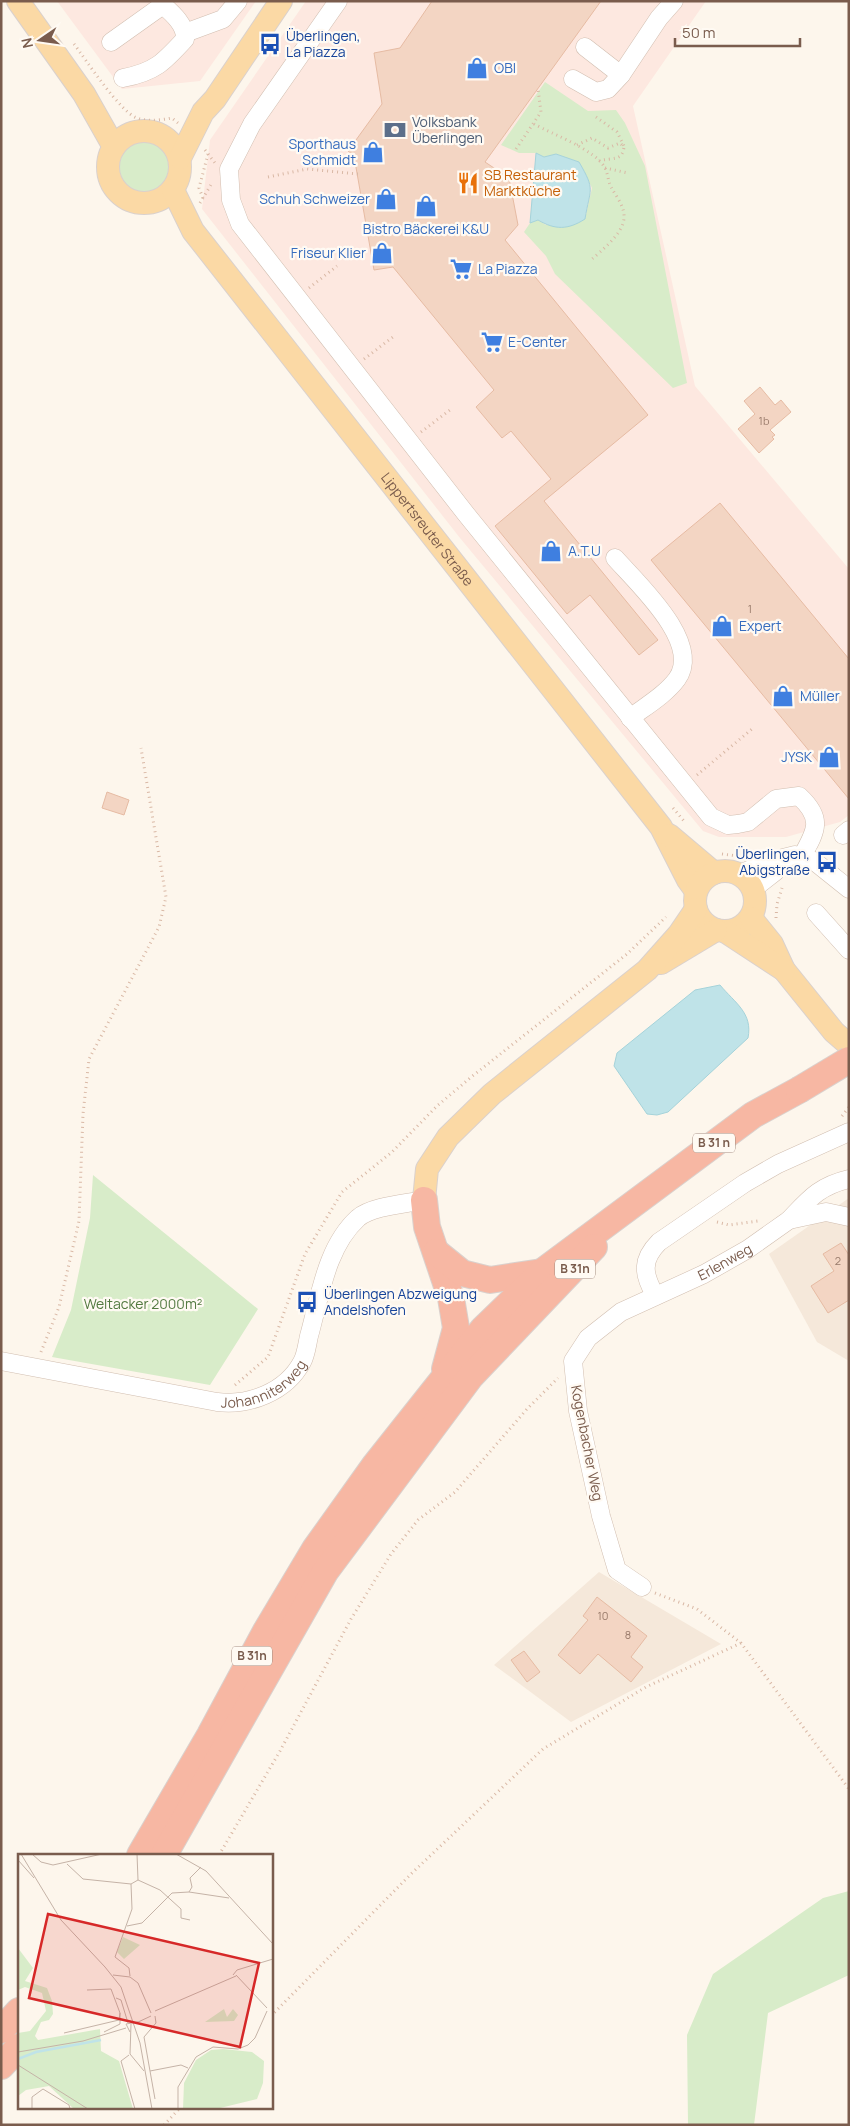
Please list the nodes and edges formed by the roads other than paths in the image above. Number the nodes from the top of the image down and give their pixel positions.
1 (18, 1) edge
2 (238, 1) edge
3 (281, 1) edge
4 (338, 1) edge
5 (674, 1) edge
6 (185, 33) junction
7 (112, 42) dead end
8 (585, 47) dead end
9 (622, 75) junction
10 (123, 78) dead end
11 (573, 79) dead end
12 (84, 94) junction
13 (203, 112) junction
14 (168, 127) junction
15 (137, 132) junction
16 (114, 147) junction
17 (189, 156) junction
18 (173, 190) junction
19 (152, 203) junction
20 (193, 231) junction
21 (616, 558) dead end
22 (630, 718) junction
23 (661, 827) junction
24 (802, 856) junction
25 (716, 863) junction
26 (745, 873) junction
27 (849, 889) edge
28 (696, 900) junction
29 (816, 913) dead end
30 (751, 918) junction
31 (721, 931) junction
32 (849, 950) edge
33 (647, 970) junction
34 (784, 970) junction
35 (842, 1039) edge
36 (849, 1060) edge
37 (844, 1127) edge
38 (849, 1180) edge
39 (424, 1200) junction
40 (634, 1204) junction
41 (849, 1217) edge
42 (789, 1220) junction
43 (436, 1252) junction
44 (542, 1272) junction
45 (655, 1295) junction
46 (1, 1361) edge
47 (443, 1377) junction
48 (642, 1587) road end
49 (141, 1854) edge
50 (165, 1854) edge
51 (18, 2012) edge
52 (1, 2030) edge
53 (18, 2048) edge
54 (1, 2066) edge

1 - 12 main road
2 - 6 street
3 - 13 main road
4 - 22 street
5 - 9 street
6 - 7 street
6 - 10 street
8 - 9 street
9 - 11 street
12 - 15 main road
12 - 16 main road
13 - 14 main road
13 - 17 main road
14 - 15 main road
14 - 17 main road
15 - 16 main road
16 - 19 main road
17 - 18 main road
18 - 19 main road
18 - 20 main road, Lippertsreuter Straße
19 - 20 main road, Lippertsreuter Straße
20 - 23 main road, Lippertsreuter Straße
21 - 22 street
22 - 24 street
23 - 25 main road, Lippertsreuter Straße
23 - 28 main road, Lippertsreuter Straße
24 - 26 street
24 - 27 street
25 - 26 main road
25 - 28 main road
26 - 30 main road
28 - 31 main road
28 - 33 main road
29 - 32 street
30 - 31 main road
30 - 34 main road
31 - 33 main road
31 - 34 main road
33 - 39 main road
34 - 35 main road
35 - 36 main road
36 - 40 highway, B 31 n, bridge
37 - 45 street
38 - 42 street, Erlenweg
39 - 43 highway
39 - 46 street, Johanniterweg
40 - 44 highway, B 31n
40 - 50 highway, B 31n
41 - 42 street, Erlenweg
42 - 45 street, Erlenweg
43 - 44 highway, B 31n
43 - 47 highway, B 31n
44 - 47 highway, B 31n
45 - 48 street, Kogenbacher Weg
47 - 49 highway, B 31n
51 - 52 highway
53 - 54 highway

